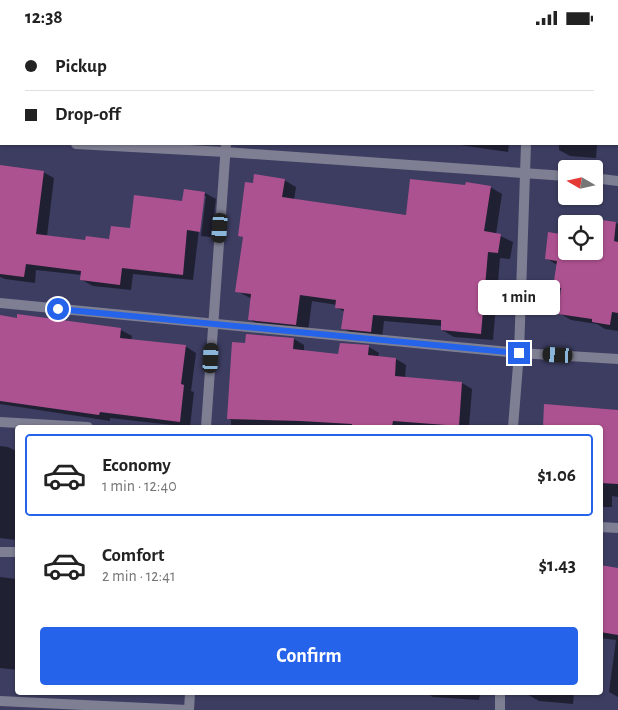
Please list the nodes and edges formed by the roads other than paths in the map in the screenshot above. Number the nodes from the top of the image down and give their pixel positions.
1 (114, 145) edge
2 (526, 145) edge
3 (226, 148) edge
4 (524, 172) junction
5 (558, 175) edge
6 (603, 180) edge
7 (618, 181) edge
8 (0, 303) edge
9 (213, 323) junction
10 (519, 353) junction
11 (618, 359) edge
12 (0, 422) edge
13 (53, 425) edge
14 (206, 425) edge
15 (513, 425) edge
16 (603, 527) edge
17 (618, 528) edge
18 (0, 551) edge
19 (15, 552) edge
20 (190, 695) edge
21 (500, 695) edge
22 (0, 701) edge
23 (189, 710) edge
24 (500, 710) edge

1 - 3 street
2 - 4 street
3 - 4 street
3 - 9 street
4 - 5 street
4 - 10 street
6 - 7 street
8 - 9 street
9 - 10 street
9 - 14 street
10 - 11 street
10 - 15 street
12 - 13 street
16 - 17 street
18 - 19 street
20 - 23 street
21 - 24 street
22 - 23 street

